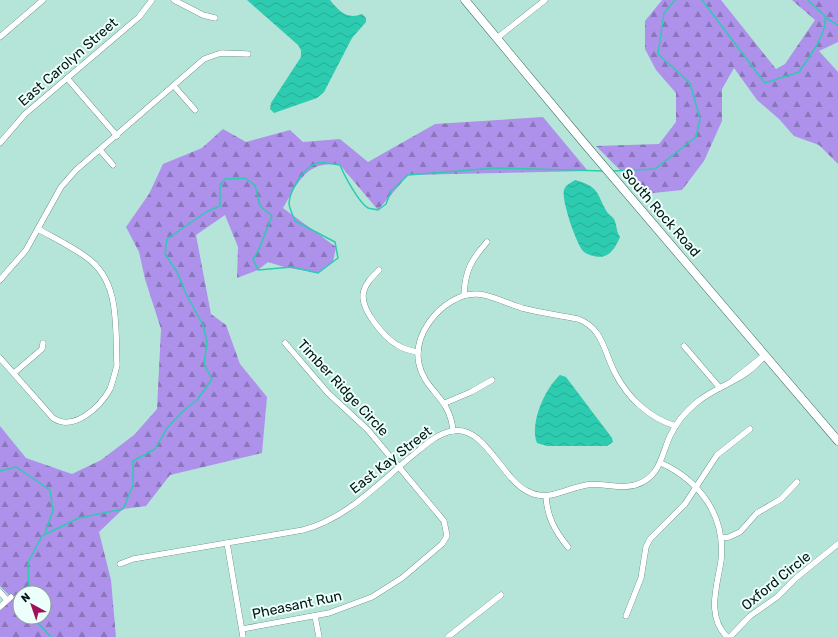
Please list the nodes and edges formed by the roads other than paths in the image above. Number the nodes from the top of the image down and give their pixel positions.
1 (43, 0) edge
2 (152, 0) edge
3 (174, 0) edge
4 (465, 0) edge
5 (542, 1) edge
6 (215, 18) dead end
7 (0, 37) edge
8 (498, 38) junction
9 (248, 54) dead end
10 (67, 78) junction
11 (174, 86) junction
12 (195, 110) dead end
13 (117, 136) junction
14 (0, 143) edge
15 (100, 150) junction
16 (113, 165) dead end
17 (38, 229) junction
18 (487, 242) dead end
19 (379, 270) dead end
20 (0, 280) edge
21 (464, 295) junction
22 (43, 343) dead end
23 (285, 343) dead end
24 (684, 346) dead end
25 (418, 352) junction
26 (765, 356) junction
27 (0, 358) edge
28 (14, 373) junction
29 (492, 380) dead end
30 (720, 388) junction
31 (444, 402) junction
32 (676, 426) junction
33 (750, 429) dead end
34 (453, 430) junction
35 (838, 441) edge
36 (661, 463) junction
37 (399, 467) junction
38 (797, 482) dead end
39 (697, 487) junction
40 (546, 496) junction
41 (447, 531) joint
42 (720, 538) junction
43 (227, 543) junction
44 (838, 544) edge
45 (568, 547) dead end
46 (120, 564) dead end
47 (0, 592) edge
48 (501, 596) dead end
49 (0, 607) edge
50 (315, 616) junction
51 (626, 616) dead end
52 (242, 629) junction
53 (243, 637) edge
54 (319, 637) edge
55 (448, 637) edge
56 (728, 637) edge

1 - 7 street
2 - 10 street, East Carolyn Street
3 - 6 street
4 - 8 main road, South Rock Road
5 - 8 street
8 - 26 main road, South Rock Road
9 - 11 street
10 - 13 street
10 - 14 street, East Carolyn Street
11 - 12 street
11 - 13 street
13 - 15 street
15 - 16 street
15 - 17 street
17 - 20 street
17 - 28 street
18 - 21 street
19 - 25 street
21 - 25 street
21 - 32 street
22 - 28 street
23 - 37 street, Timber Ridge Circle
24 - 30 street
25 - 31 street
26 - 30 street, East Kay Street
26 - 35 main road, South Rock Road
27 - 28 street
29 - 31 street
30 - 32 street, East Kay Street
31 - 34 street
32 - 36 street, East Kay Street
33 - 39 street
34 - 37 street, East Kay Street
34 - 40 street, East Kay Street
36 - 39 street
36 - 40 street, East Kay Street
37 - 41 street, Timber Ridge Circle
37 - 43 street, East Kay Street
38 - 42 street
39 - 42 street
39 - 51 street
40 - 45 street
41 - 50 street, Pheasant Run
42 - 56 street
43 - 46 street, East Kay Street
43 - 52 street
44 - 56 street, Oxford Circle
47 - 49 street
48 - 55 street
50 - 52 street, Pheasant Run
50 - 54 street
52 - 53 street

